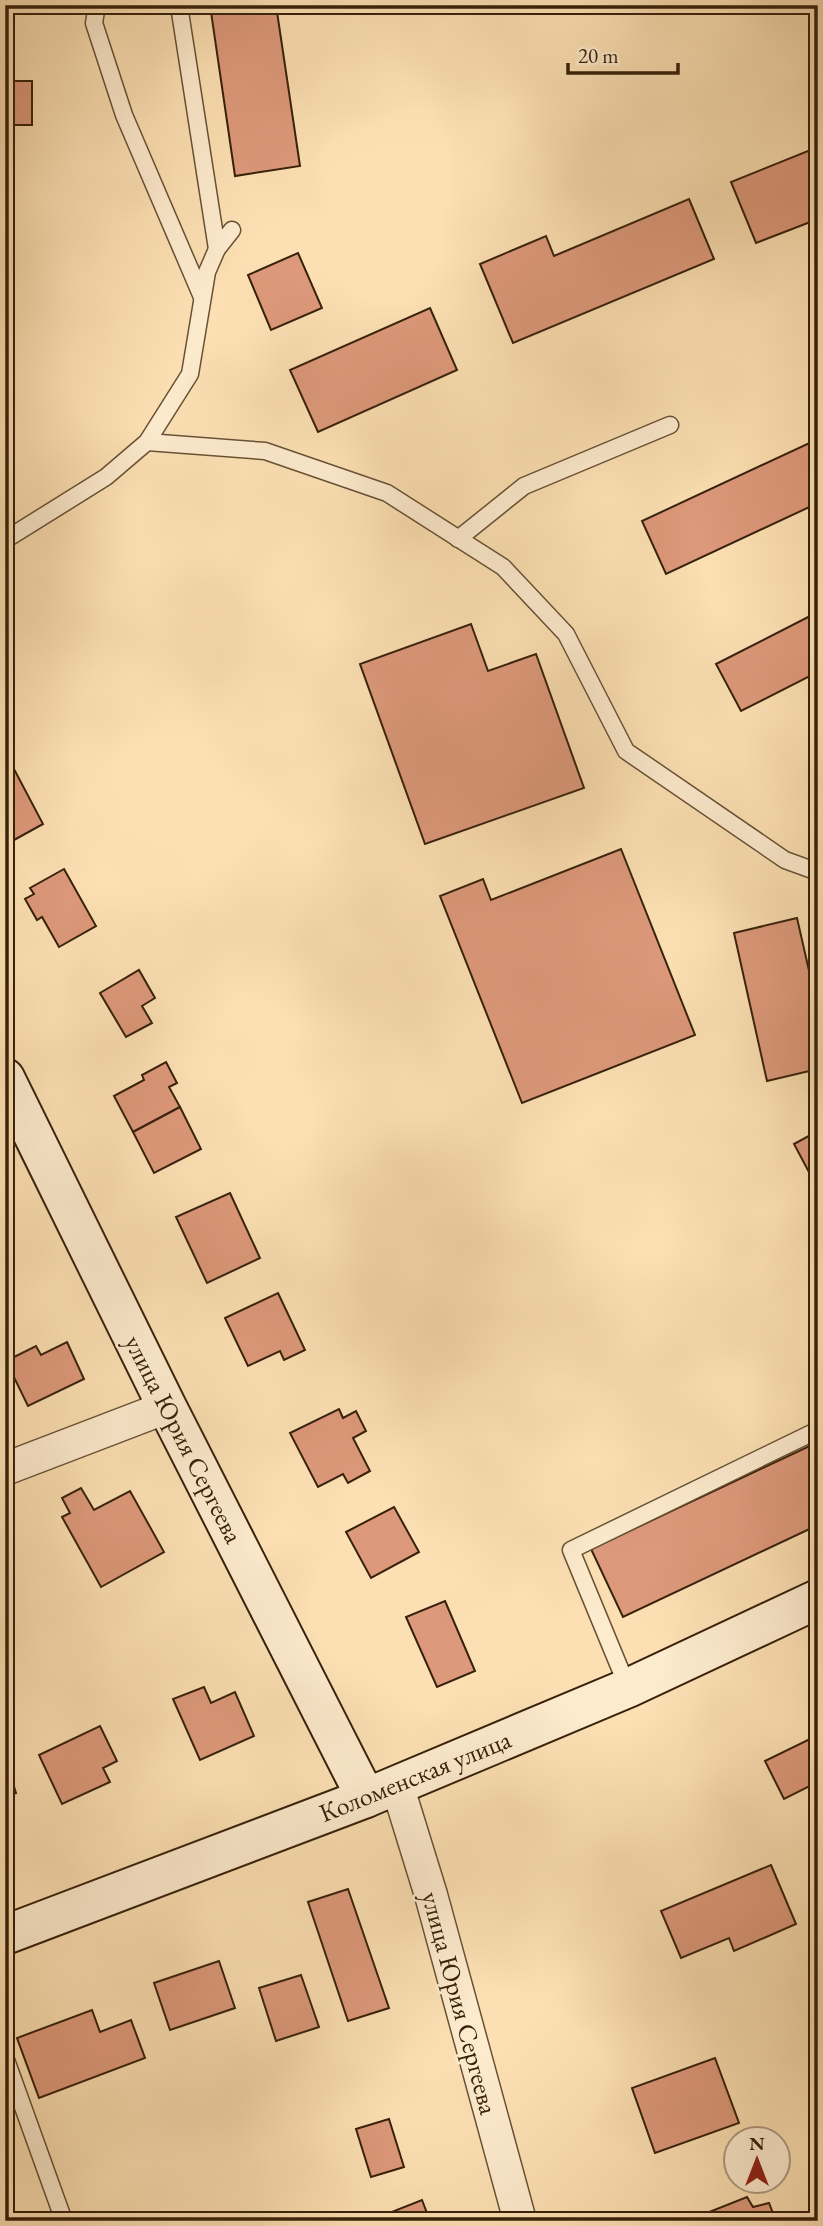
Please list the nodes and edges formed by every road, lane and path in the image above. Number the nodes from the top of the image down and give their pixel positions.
1 (97, 5) edge
2 (175, 5) edge
3 (232, 230) dead end
4 (217, 249) junction
5 (202, 298) junction
6 (670, 425) dead end
7 (147, 442) junction
8 (458, 539) junction
9 (5, 540) edge
10 (818, 872) edge
11 (5, 1078) edge
12 (167, 1407) junction
13 (818, 1430) edge
14 (5, 1469) edge
15 (818, 1599) edge
16 (628, 1688) junction
17 (382, 1792) junction
18 (5, 1935) edge
19 (5, 2057) edge
20 (64, 2221) edge
21 (520, 2221) edge

1 - 5 lane
2 - 4 lane
3 - 4 lane
4 - 5 lane
5 - 7 lane
6 - 8 lane
7 - 8 lane
7 - 9 lane
8 - 10 lane
11 - 12 street, улица Юрия Сергеева
12 - 14 street
12 - 17 street, улица Юрия Сергеева
13 - 16 lane
15 - 16 street, Коломенская улица
16 - 17 street, Коломенская улица
17 - 18 street, Коломенская улица
17 - 21 street, улица Юрия Сергеева
19 - 20 lane

